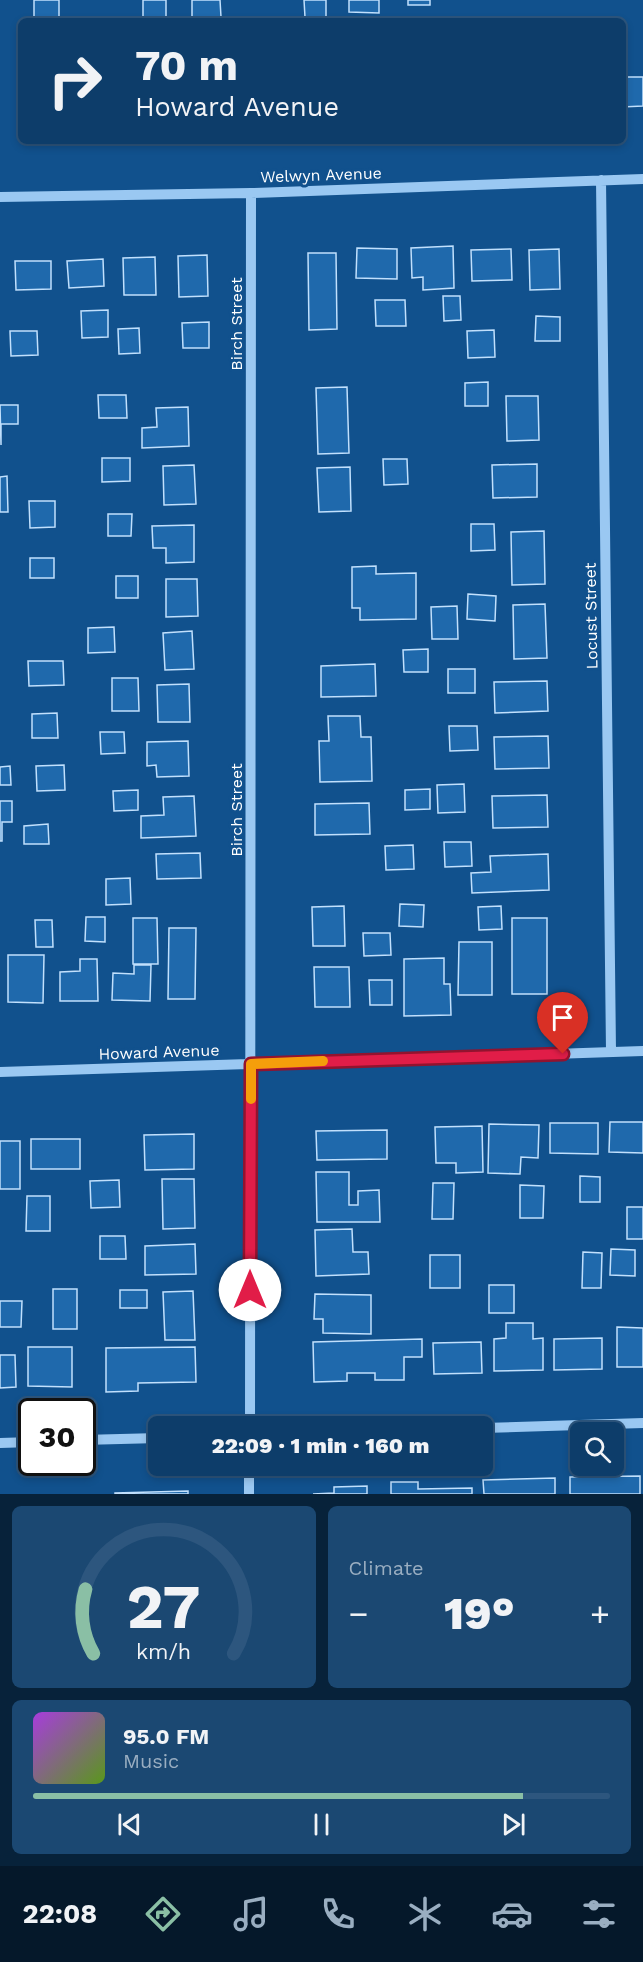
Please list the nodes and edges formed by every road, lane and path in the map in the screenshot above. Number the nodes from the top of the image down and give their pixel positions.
1 (643, 179) edge
2 (601, 180) junction
3 (251, 193) junction
4 (0, 197) edge
5 (643, 1051) edge
6 (610, 1052) junction
7 (251, 1064) junction
8 (0, 1072) edge
9 (250, 1416) edge
10 (643, 1423) edge
11 (493, 1428) edge
12 (148, 1438) edge
13 (96, 1440) edge
14 (18, 1442) edge
15 (0, 1443) edge
16 (249, 1476) edge
17 (249, 1494) edge

1 - 2 street, Welwyn Avenue
2 - 3 street, Welwyn Avenue
2 - 6 street, Locust Street
3 - 4 street, Welwyn Avenue
3 - 7 street, Birch Street
5 - 6 street, Howard Avenue
6 - 7 street, Howard Avenue
7 - 8 street, Howard Avenue
7 - 9 street, Birch Street
10 - 11 street
12 - 13 street
14 - 15 street
16 - 17 street

